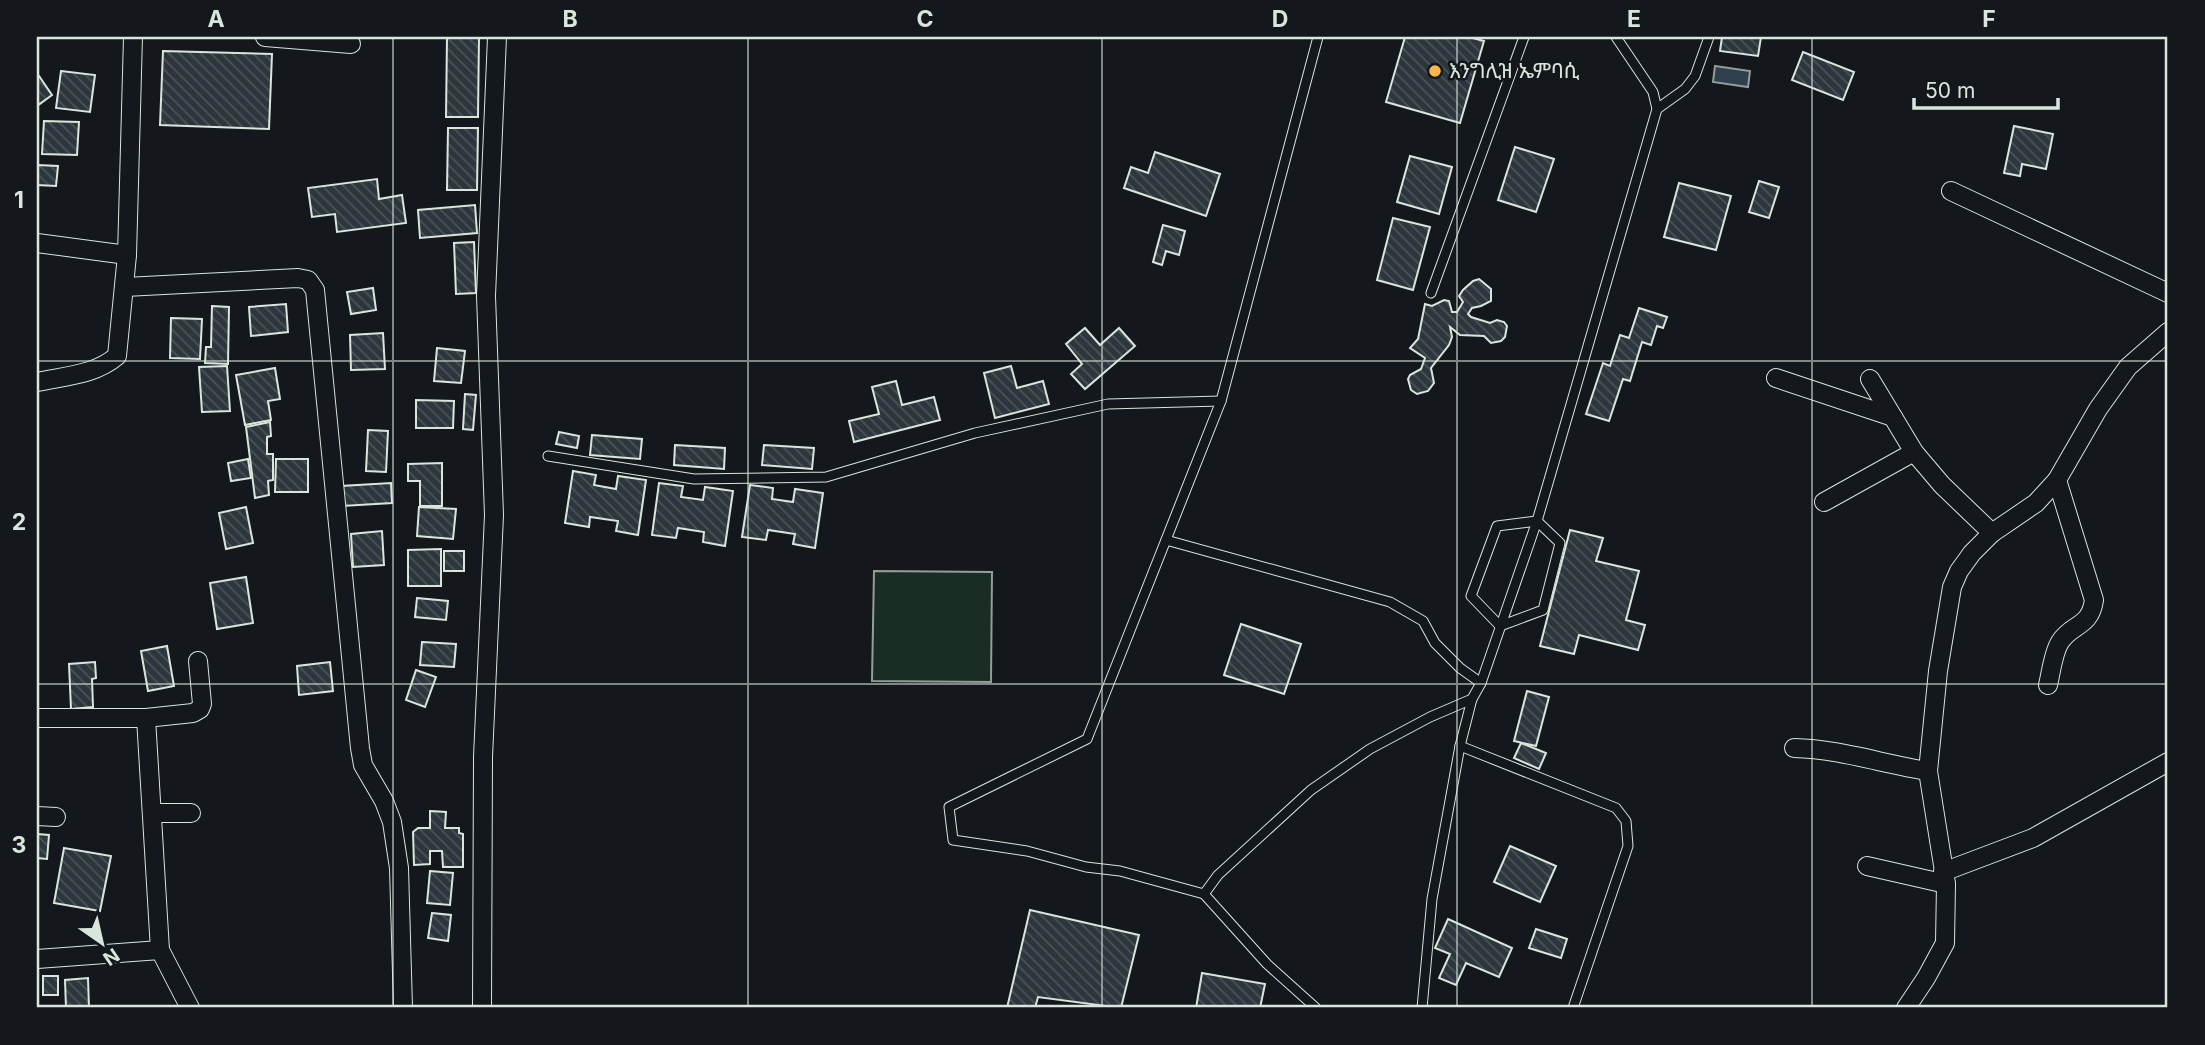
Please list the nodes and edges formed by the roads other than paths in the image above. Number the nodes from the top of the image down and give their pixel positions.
1 (133, 37) edge
2 (265, 37) edge
3 (497, 37) edge
4 (1318, 37) edge
5 (1524, 37) edge
6 (1616, 37) edge
7 (1709, 37) edge
8 (351, 44) dead end
9 (1657, 108) junction
10 (1951, 191) dead end
11 (37, 243) edge
12 (127, 255) junction
13 (125, 287) junction
14 (1431, 293) dead end
15 (2168, 293) edge
16 (2168, 332) edge
17 (1776, 378) dead end
18 (1870, 379) dead end
19 (37, 382) edge
20 (1222, 401) junction
21 (1893, 417) junction
22 (1914, 452) junction
23 (548, 456) dead end
24 (2057, 480) junction
25 (1824, 502) dead end
26 (1537, 521) junction
27 (1992, 533) junction
28 (1166, 540) junction
29 (1500, 626) junction
30 (198, 661) dead end
31 (1480, 683) junction
32 (2048, 685) dead end
33 (1472, 699) junction
34 (37, 718) edge
35 (146, 718) junction
36 (1460, 746) junction
37 (1794, 748) dead end
38 (2168, 762) edge
39 (1928, 771) junction
40 (153, 813) junction
41 (191, 813) dead end
42 (37, 816) edge
43 (55, 817) dead end
44 (1867, 866) dead end
45 (1945, 878) junction
46 (1204, 894) junction
47 (160, 950) junction
48 (37, 959) edge
49 (190, 1008) edge
50 (403, 1008) edge
51 (482, 1008) edge
52 (1315, 1008) edge
53 (1422, 1008) edge
54 (1573, 1008) edge
55 (1906, 1008) edge

1 - 12 street
2 - 8 street
3 - 51 street
4 - 20 lane
5 - 14 lane
6 - 9 lane
7 - 9 lane
9 - 26 lane
10 - 15 street
11 - 12 street
12 - 13 street
13 - 19 street
13 - 50 street
16 - 24 street
17 - 21 street
18 - 21 street
20 - 23 lane
20 - 28 lane
21 - 22 street
22 - 25 street
22 - 27 street
24 - 27 street
24 - 32 street
26 - 29 lane
26 - 29 lane
26 - 29 lane
27 - 39 street
28 - 31 lane
28 - 46 lane
29 - 31 lane
30 - 35 street
31 - 33 lane
33 - 36 lane
33 - 46 lane
34 - 35 street
35 - 40 street
36 - 53 lane
36 - 54 lane
37 - 39 street
38 - 45 street
39 - 45 street
40 - 41 street
40 - 47 street
42 - 43 street
44 - 45 street
45 - 55 street
46 - 52 lane
47 - 48 street
47 - 49 street

